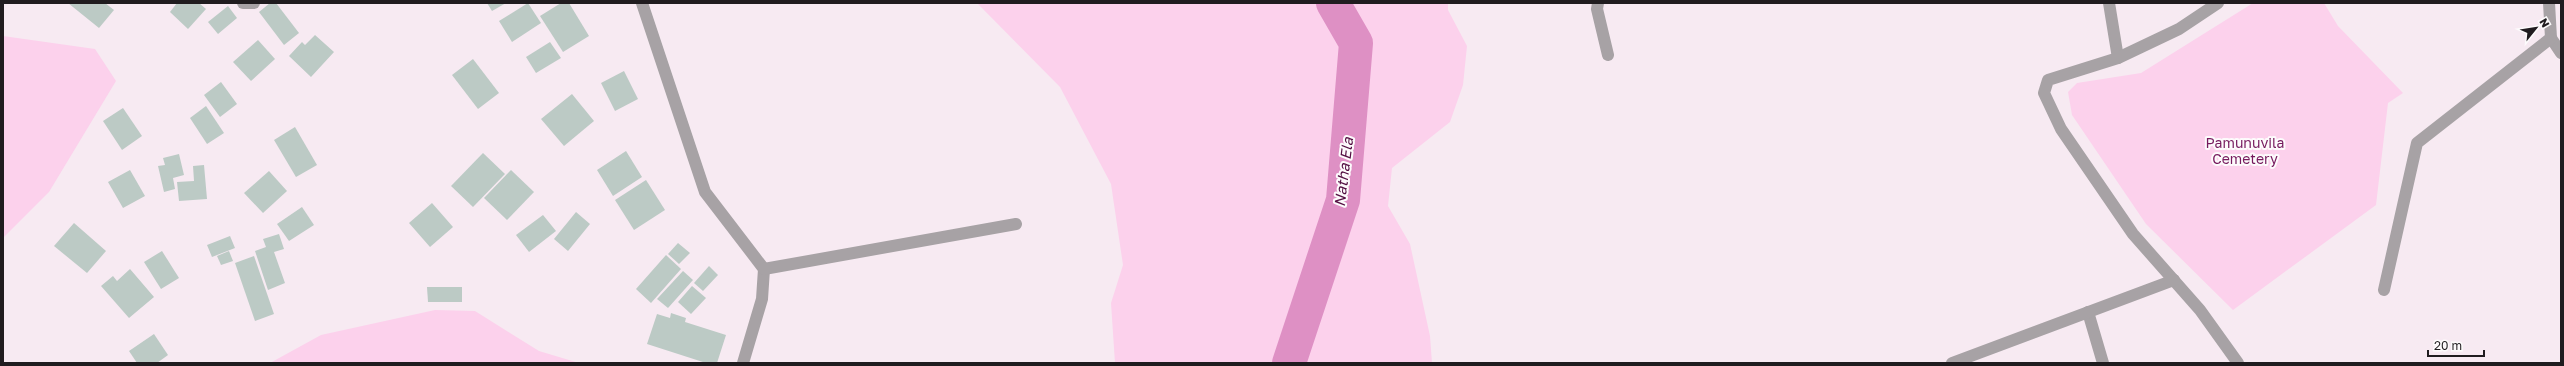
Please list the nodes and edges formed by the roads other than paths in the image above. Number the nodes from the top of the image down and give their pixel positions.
1 (243, 3) edge
2 (254, 3) edge
3 (642, 3) edge
4 (1598, 3) edge
5 (2109, 3) edge
6 (2218, 3) edge
7 (2549, 3) edge
8 (2551, 38) junction
9 (2561, 53) edge
10 (1608, 55) dead end
11 (2118, 58) junction
12 (1016, 224) dead end
13 (764, 269) junction
14 (2174, 280) junction
15 (2384, 290) dead end
16 (2088, 312) junction
17 (1974, 359) edge
18 (743, 363) edge
19 (1952, 363) edge
20 (2103, 363) edge
21 (2238, 363) edge

1 - 2 street
3 - 13 street
4 - 10 street
5 - 11 street
6 - 11 street
7 - 8 street
8 - 9 street
8 - 15 street
11 - 14 street
12 - 13 street
13 - 18 street
14 - 16 street
14 - 21 street
16 - 17 street
16 - 20 street
17 - 19 street

